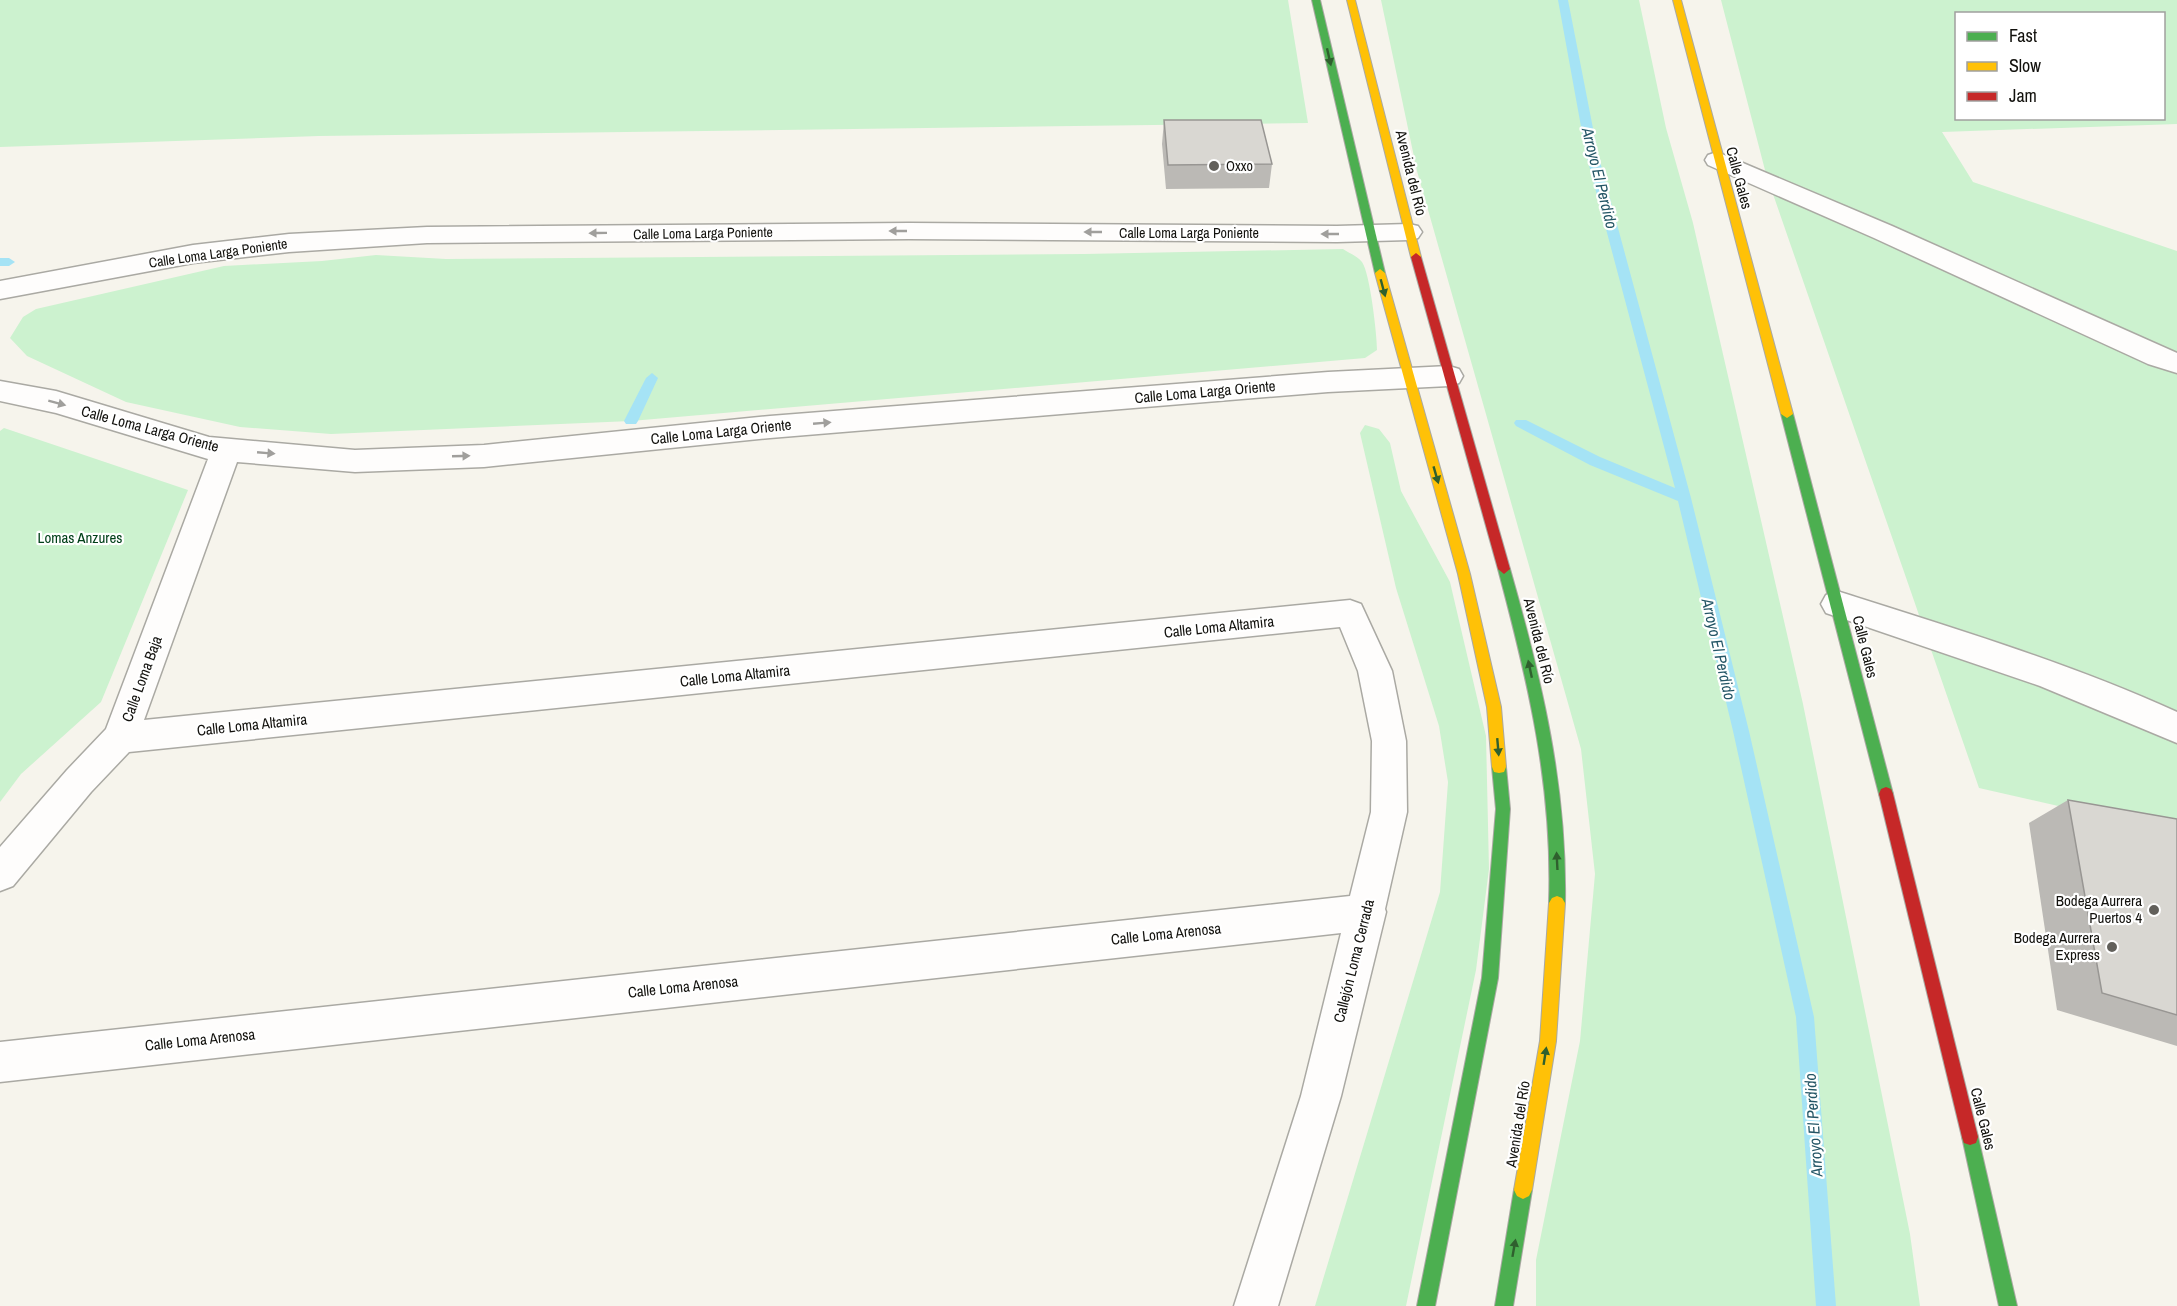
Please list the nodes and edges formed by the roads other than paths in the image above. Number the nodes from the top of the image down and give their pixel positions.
1 (1316, 0) edge
2 (1351, 0) edge
3 (1677, 0) edge
4 (1717, 159) junction
5 (1409, 232) junction
6 (1369, 234) junction
7 (4, 292) edge
8 (2177, 363) edge
9 (1449, 376) junction
10 (1408, 379) junction
11 (0, 391) edge
12 (226, 450) junction
13 (1837, 604) junction
14 (1350, 613) joint
15 (2177, 728) edge
16 (120, 738) junction
17 (0, 874) edge
18 (1367, 912) junction
19 (0, 1062) edge
20 (1256, 1306) edge
21 (1426, 1306) edge
22 (1504, 1306) edge
23 (2008, 1306) edge

1 -> 6 street
2 - 5 street, Avenida del Río
3 - 4 street, Calle Gales
4 - 8 street
4 - 13 street, Calle Gales
5 - 6 street, Calle Loma Larga Poniente
5 - 9 street, Avenida del Río
6 -> 7 street, Calle Loma Larga Poniente
6 -> 10 street
9 - 10 street, Calle Loma Larga Oriente
22 -> 9 street, Avenida del Río
12 -> 10 street, Calle Loma Larga Oriente
10 -> 21 street
11 -> 12 street, Calle Loma Larga Oriente
12 - 16 street, Calle Loma Baja
13 - 15 street
13 - 23 street, Calle Gales
14 - 16 street, Calle Loma Altamira
14 - 18 street, Callejón Loma Cerrada
16 - 17 street, Calle Loma Baja
18 - 19 street, Calle Loma Arenosa
18 - 20 street, Callejón Loma Cerrada

